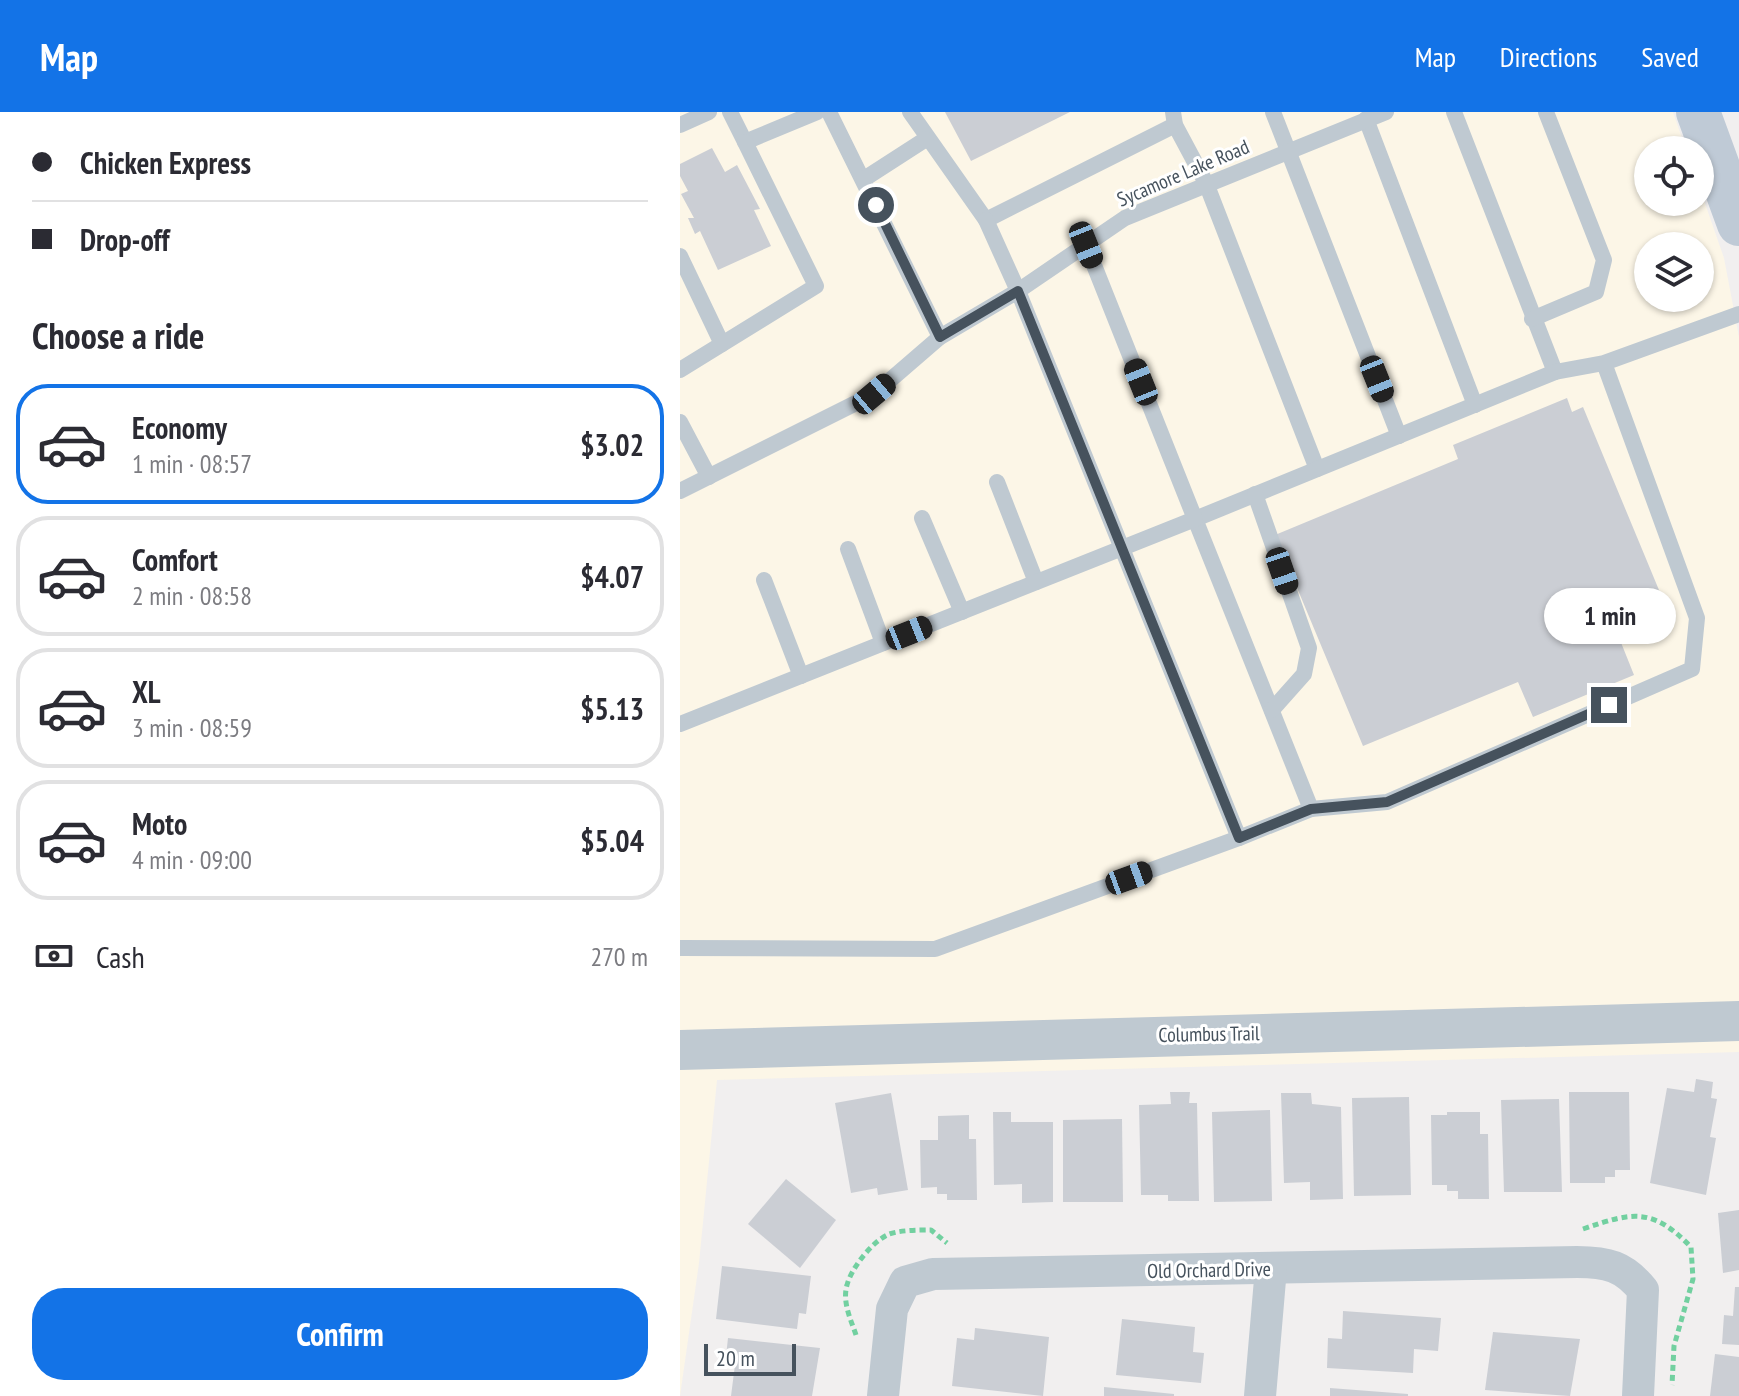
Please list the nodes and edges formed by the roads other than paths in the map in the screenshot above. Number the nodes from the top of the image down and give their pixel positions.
1 (709, 112) edge
2 (730, 112) edge
3 (817, 112) edge
4 (829, 112) edge
5 (910, 112) edge
6 (1273, 112) edge
7 (1386, 112) edge
8 (1454, 112) edge
9 (1546, 112) edge
10 (1698, 112) edge
11 (1174, 119) edge
12 (1366, 119) junction
13 (680, 125) edge
14 (926, 139) junction
15 (745, 142) junction
16 (1289, 150) junction
17 (864, 179) junction
18 (1206, 183) junction
19 (986, 220) junction
20 (1739, 224) edge
21 (1086, 245) junction
22 (680, 256) edge
23 (1018, 291) junction
24 (1739, 314) edge
25 (1532, 319) junction
26 (940, 337) junction
27 (722, 344) junction
28 (1604, 363) junction
29 (680, 370) edge
30 (1555, 372) junction
31 (1475, 405) junction
32 (680, 422) edge
33 (1399, 436) junction
34 (1317, 469) junction
35 (709, 477) junction
36 (997, 482) dead end
37 (680, 491) edge
38 (1255, 494) junction
39 (922, 518) dead end
40 (1195, 519) junction
41 (1122, 548) junction
42 (848, 549) dead end
43 (764, 580) dead end
44 (1036, 582) junction
45 (962, 612) junction
46 (883, 643) junction
47 (801, 676) junction
48 (1272, 710) junction
49 (680, 724) edge
50 (1311, 809) junction
51 (1239, 838) junction
52 (680, 948) edge
53 (1739, 1021) edge
54 (680, 1050) edge
55 (1271, 1268) junction
56 (883, 1396) edge
57 (1260, 1396) edge
58 (1638, 1396) edge

1 - 13 lane
2 - 15 lane
3 - 15 lane
4 - 17 lane
5 - 14 lane
6 - 16 lane
7 - 12 lane, Sycamore Lake Road
8 - 25 lane
9 - 25 lane
10 - 20 main road
11 - 18 lane
11 - 19 lane
12 - 16 lane, Sycamore Lake Road
12 - 31 lane
14 - 17 lane
14 - 19 lane
15 - 27 lane
16 - 18 lane, Sycamore Lake Road
16 - 33 lane
17 - 26 lane
18 - 21 lane, Sycamore Lake Road
18 - 34 lane
19 - 23 lane
21 - 23 lane, Sycamore Lake Road
21 - 40 lane
22 - 27 lane
23 - 26 lane, Sycamore Lake Road
23 - 41 lane
24 - 28 lane
25 - 30 lane
26 - 35 lane, Sycamore Lake Road
27 - 29 lane
28 - 30 lane
28 - 50 lane
30 - 31 lane
31 - 33 lane
32 - 35 lane
33 - 34 lane
34 - 38 lane
35 - 37 lane, Sycamore Lake Road
36 - 44 lane
38 - 40 lane
38 - 48 lane
39 - 45 lane
40 - 41 lane
40 - 48 lane
41 - 44 lane
41 - 51 lane
42 - 46 lane
43 - 47 lane
44 - 45 lane
45 - 46 lane
46 - 47 lane
47 - 49 lane
48 - 50 lane
50 - 51 lane
51 - 52 lane
53 - 54 street, Columbus Trail
55 - 56 street, Old Orchard Drive
55 - 57 street
55 - 58 street, Old Orchard Drive

